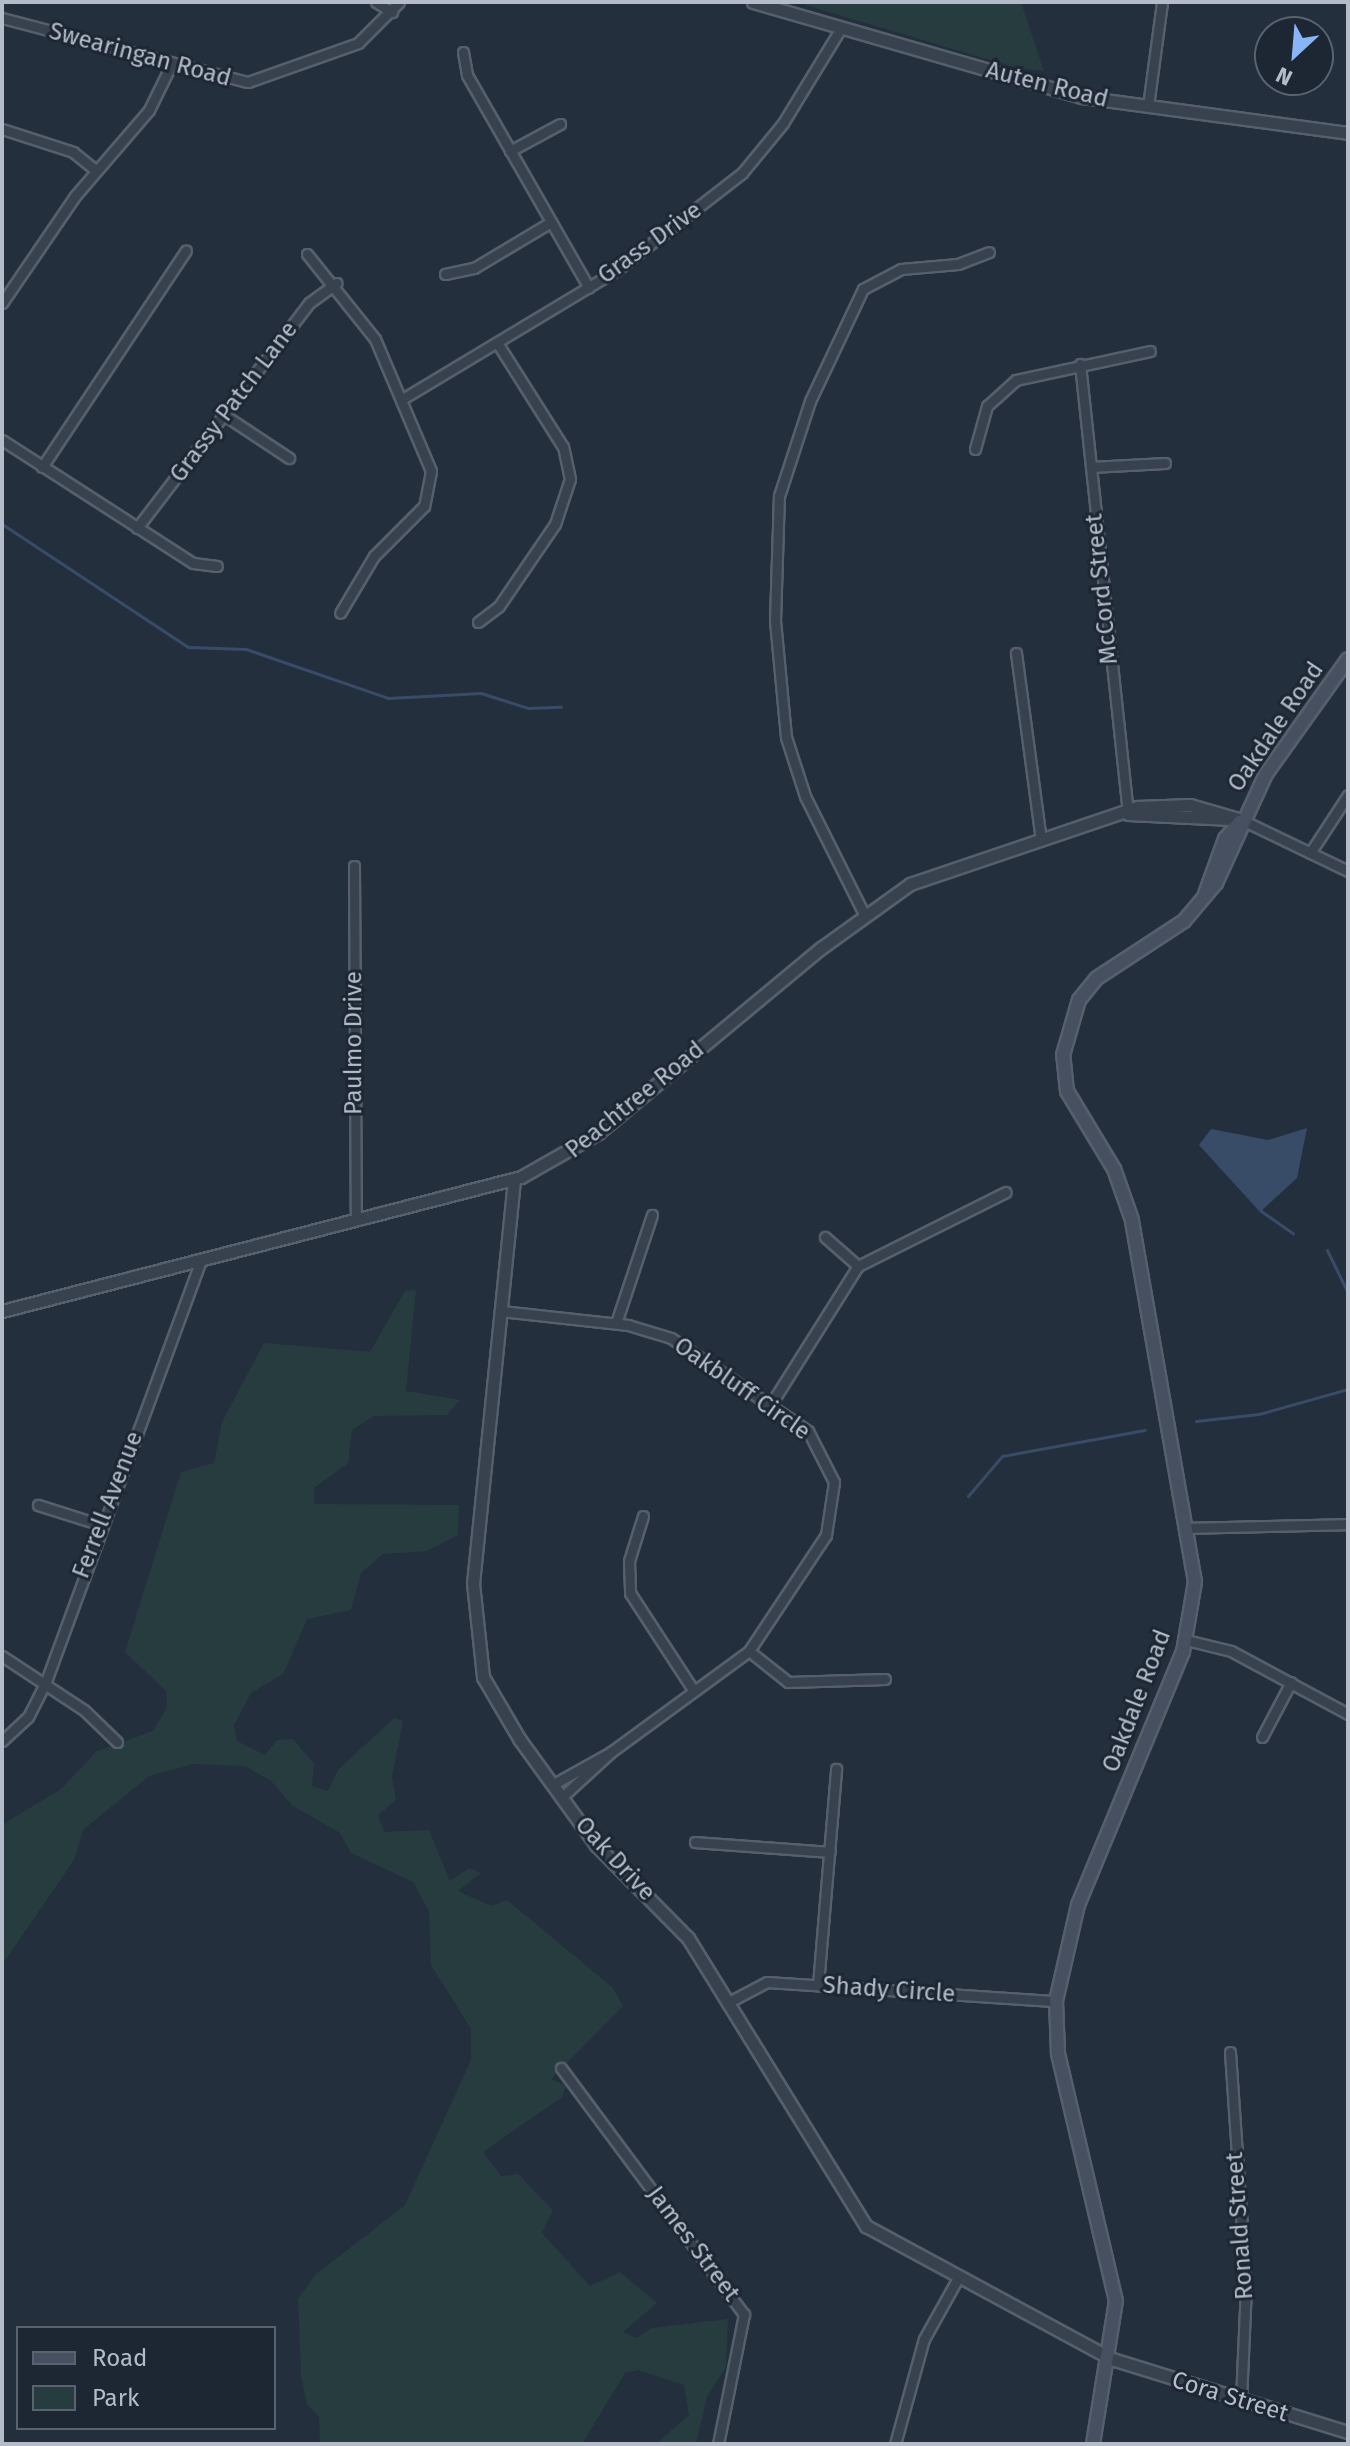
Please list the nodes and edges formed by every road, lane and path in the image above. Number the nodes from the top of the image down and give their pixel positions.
1 (376, 2) edge
2 (399, 2) edge
3 (753, 2) edge
4 (1162, 2) edge
5 (392, 12) junction
6 (2, 18) edge
7 (841, 28) junction
8 (463, 52) dead end
9 (171, 65) junction
10 (1148, 106) junction
11 (560, 124) dead end
12 (2, 129) edge
13 (1348, 133) edge
14 (510, 151) junction
15 (95, 170) junction
16 (551, 222) junction
17 (186, 250) dead end
18 (989, 252) dead end
19 (307, 254) dead end
20 (445, 274) dead end
21 (337, 283) junction
22 (589, 288) junction
23 (2, 303) edge
24 (498, 344) junction
25 (1150, 351) dead end
26 (1080, 364) junction
27 (404, 398) junction
28 (224, 415) junction
29 (2, 440) edge
30 (975, 449) dead end
31 (289, 458) dead end
32 (1165, 463) dead end
33 (42, 467) junction
34 (1091, 467) junction
35 (137, 528) junction
36 (217, 566) dead end
37 (340, 613) dead end
38 (478, 622) dead end
39 (1016, 653) dead end
40 (1348, 659) edge
41 (1348, 795) edge
42 (1128, 814) junction
43 (1242, 820) junction
44 (1041, 840) junction
45 (1310, 853) junction
46 (354, 866) dead end
47 (1348, 871) edge
48 (864, 914) junction
49 (514, 1180) junction
50 (1006, 1192) dead end
51 (652, 1215) dead end
52 (356, 1219) junction
53 (825, 1237) dead end
54 (201, 1260) junction
55 (858, 1266) junction
56 (2, 1311) edge
57 (501, 1311) junction
58 (616, 1323) junction
59 (771, 1404) junction
60 (38, 1505) dead end
61 (643, 1516) dead end
62 (1348, 1524) edge
63 (101, 1525) junction
64 (1187, 1528) junction
65 (1186, 1640) junction
66 (749, 1651) junction
67 (2, 1656) edge
68 (885, 1679) dead end
69 (1291, 1682) junction
70 (45, 1684) junction
71 (694, 1691) junction
72 (1348, 1714) edge
73 (1262, 1737) dead end
74 (2, 1741) edge
75 (117, 1742) dead end
76 (611, 1752) junction
77 (836, 1769) dead end
78 (552, 1785) junction
79 (561, 1798) junction
80 (695, 1842) dead end
81 (830, 1852) junction
82 (818, 1985) junction
83 (1056, 2001) junction
84 (727, 2003) junction
85 (1230, 2052) dead end
86 (561, 2068) dead end
87 (958, 2278) junction
88 (1112, 2359) junction
89 (1241, 2401) junction
90 (1348, 2432) edge
91 (718, 2444) edge
92 (895, 2444) edge
93 (1093, 2444) edge

1 - 5 street
2 - 5 street, Swearingan Road
3 - 7 street, Auten Road
4 - 10 street
5 - 9 street, Swearingan Road
6 - 9 street, Swearingan Road
7 - 10 street, Auten Road
7 - 22 street, Grass Drive
8 - 14 street
9 - 15 street
10 - 13 street, Auten Road
11 - 14 street
12 - 15 street
14 - 16 street
15 - 23 street
16 - 20 street
16 - 22 street
17 - 33 street
18 - 48 street
19 - 21 street
21 - 27 street
21 - 28 street, Grassy Patch Lane
22 - 24 street, Grass Drive
24 - 27 street, Grass Drive
24 - 38 street
25 - 26 street
26 - 30 street
26 - 34 street, McCord Street
27 - 37 street
28 - 31 street
28 - 35 street, Grassy Patch Lane
29 - 33 street
32 - 34 street
33 - 35 street
34 - 42 street, McCord Street
35 - 36 street
39 - 44 street
40 - 43 main road, Oakdale Road
41 - 45 street
42 - 43 street, Peachtree Road
42 - 44 street, Peachtree Road
43 - 45 street, Peachtree Road
43 - 64 main road, Oakdale Road
44 - 48 street, Peachtree Road
45 - 47 street, Peachtree Road
46 - 52 street, Paulmo Drive
48 - 49 street, Peachtree Road
49 - 52 street, Peachtree Road
49 - 57 street, Oak Drive
50 - 55 street
51 - 58 street
52 - 54 street, Peachtree Road
53 - 55 street
54 - 56 street, Peachtree Road
54 - 63 street, Ferrell Avenue
55 - 59 street
57 - 58 street, Oakbluff Circle
57 - 78 street, Oak Drive
58 - 59 street, Oakbluff Circle
59 - 66 street, Oakbluff Circle
60 - 63 street
61 - 71 street
62 - 64 street
63 - 70 street, Ferrell Avenue
64 - 65 main road, Oakdale Road
65 - 69 street
65 - 83 main road, Oakdale Road
66 - 68 street
66 - 71 street, Oakbluff Circle
67 - 70 street
69 - 72 street
69 - 73 street
70 - 74 street, Ferrell Avenue
70 - 75 street
71 - 76 street, Oakbluff Circle
76 - 78 street, Oakbluff Circle
76 - 79 street, Oakbluff Circle
77 - 81 street
78 - 79 street, Oak Drive
79 - 84 street, Oak Drive
80 - 81 street
81 - 82 street
82 - 83 street, Shady Circle
82 - 84 street, Shady Circle
83 - 88 main road, Oakdale Road
84 - 87 street, Oak Drive
85 - 89 street, Ronald Street
86 - 91 street, James Street
87 - 88 street, Oak Drive
87 - 92 street
88 - 89 street, Cora Street
88 - 93 main road, Oakdale Road
89 - 90 street, Cora Street

